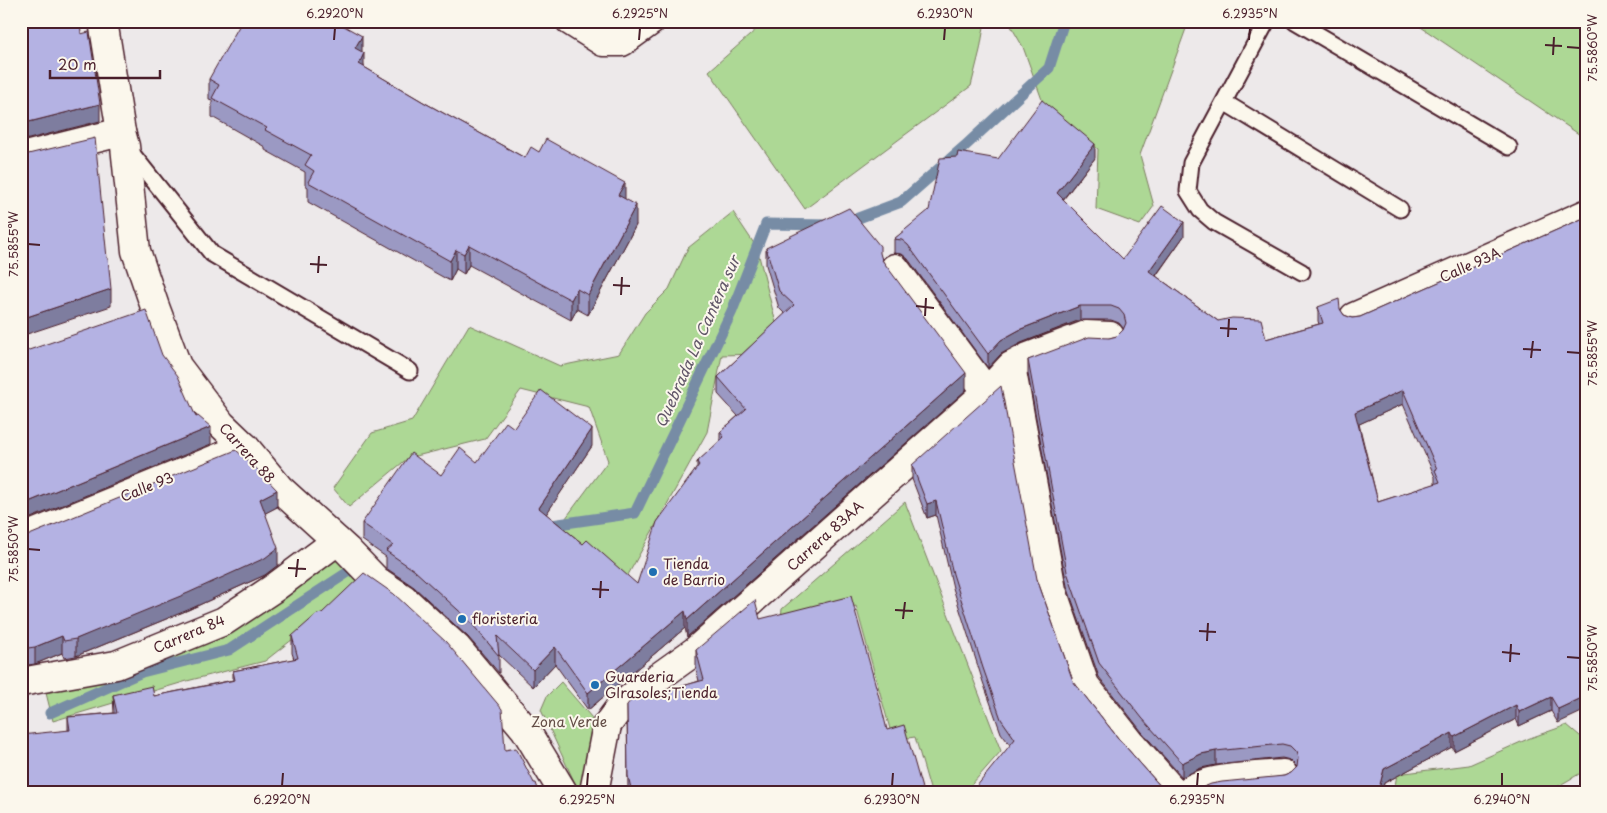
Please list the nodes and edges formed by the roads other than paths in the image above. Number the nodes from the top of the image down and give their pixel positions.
1 (103, 21) edge
2 (570, 21) edge
3 (651, 21) edge
4 (1268, 21) edge
5 (1295, 21) edge
6 (1224, 102) junction
7 (123, 139) junction
8 (1509, 147) dead end
9 (21, 157) edge
10 (1400, 209) dead end
11 (1586, 214) edge
12 (895, 268) dead end
13 (1302, 272) dead end
14 (155, 308) junction
15 (128, 317) edge
16 (1354, 317) edge
17 (1110, 336) edge
18 (1011, 366) junction
19 (410, 371) dead end
20 (987, 392) junction
21 (245, 447) junction
22 (21, 539) edge
23 (342, 545) junction
24 (21, 682) edge
25 (1284, 774) edge
26 (563, 792) edge
27 (594, 792) edge
28 (1174, 792) edge
29 (1187, 792) edge

1 - 7 street, Carrera 88
2 - 3 street
4 - 6 lane
5 - 8 lane
6 - 10 lane
6 - 13 lane
7 - 9 street
7 - 14 street, Carrera 88
7 - 19 lane
11 - 16 street, Calle 93A
12 - 20 street
14 - 15 street
14 - 21 street, Carrera 88
17 - 18 street, Carrera 83AA
18 - 20 street, Carrera 83AA
18 - 28 street
20 - 27 street, Carrera 83AA
21 - 22 street, Calle 93
21 - 23 street, Carrera 88
23 - 24 street, Carrera 84
23 - 26 street, Carrera 88
25 - 29 street

